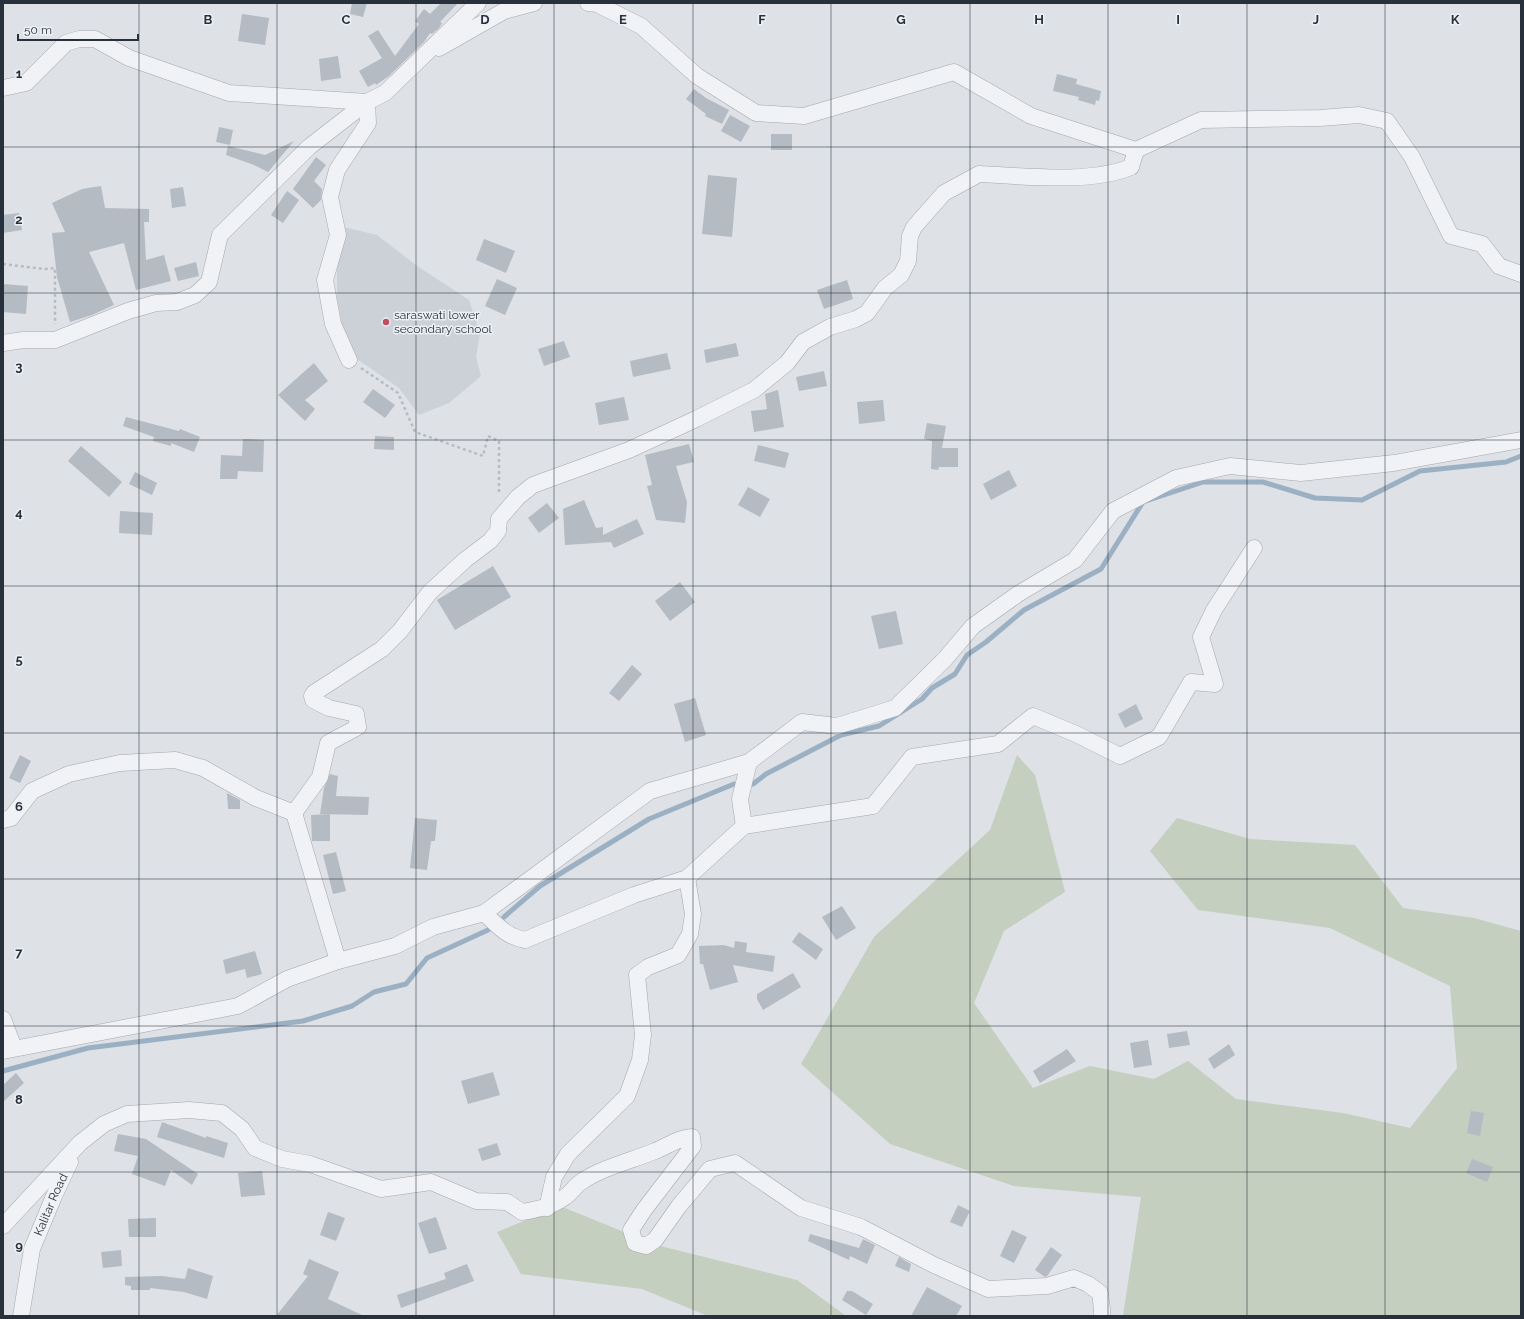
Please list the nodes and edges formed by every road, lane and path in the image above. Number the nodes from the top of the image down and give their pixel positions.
1 (478, 3) edge
2 (534, 3) edge
3 (588, 3) edge
4 (420, 58) junction
5 (3, 88) edge
6 (367, 102) junction
7 (1136, 150) junction
8 (3, 264) edge
9 (1521, 274) edge
10 (55, 340) junction
11 (3, 343) edge
12 (349, 360) joint
13 (1521, 440) edge
14 (499, 519) junction
15 (1254, 548) dead end
16 (749, 762) junction
17 (294, 813) junction
18 (3, 820) edge
19 (744, 826) junction
20 (687, 878) junction
21 (484, 913) junction
22 (338, 961) junction
23 (3, 1019) edge
24 (8, 1049) edge
25 (80, 1142) junction
26 (547, 1208) junction
27 (3, 1226) edge
28 (21, 1316) edge
29 (1102, 1316) edge

1 - 4 street
2 - 4 street
3 - 7 street
4 - 6 street
5 - 6 street
6 - 10 street
6 - 12 street
7 - 9 street
7 - 14 street
8 - 10 path
10 - 11 street
12 - 14 path
13 - 16 street
14 - 17 street
15 - 19 street
16 - 19 street
16 - 21 street
17 - 18 street
17 - 22 street
19 - 20 street
20 - 21 street
20 - 26 street
21 - 22 street
22 - 24 street
23 - 24 street
25 - 26 street
25 - 27 street
25 - 28 street, Kalitar Road
26 - 29 street

